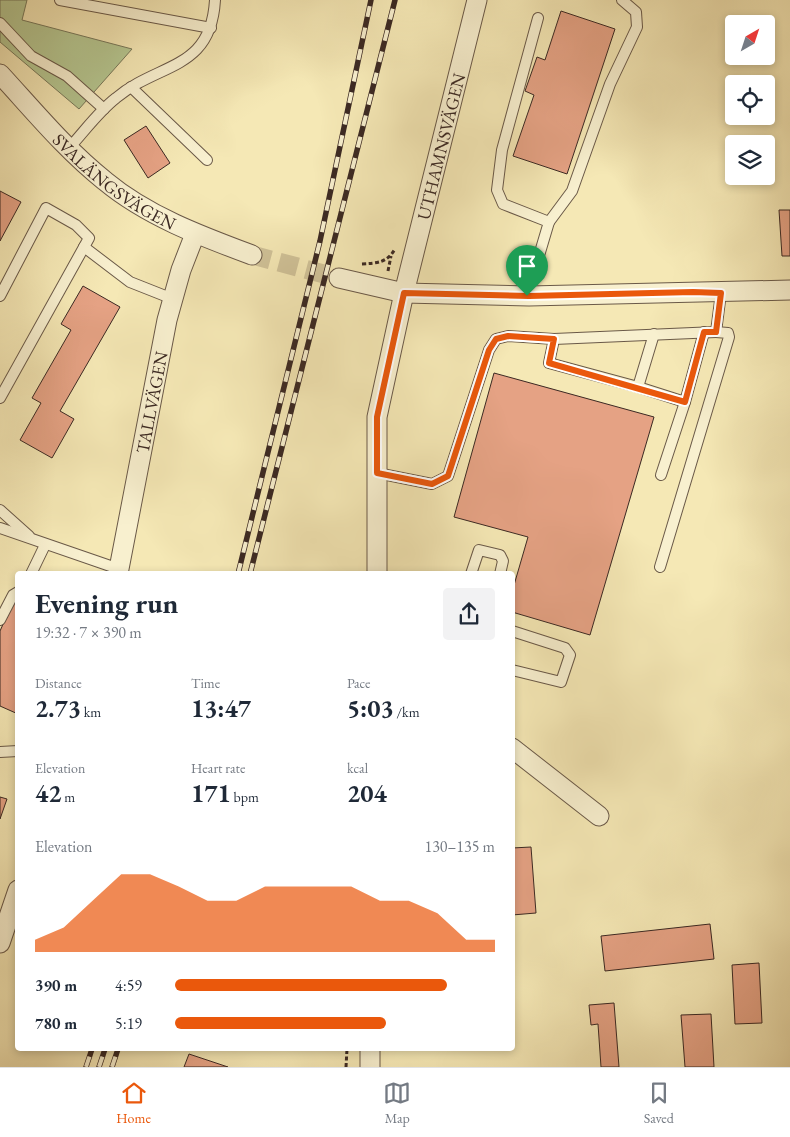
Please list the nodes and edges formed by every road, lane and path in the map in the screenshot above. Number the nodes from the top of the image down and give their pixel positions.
1 (60, 0) edge
2 (215, 0) edge
3 (477, 0) edge
4 (622, 0) edge
5 (538, 18) dead end
6 (0, 24) edge
7 (212, 28) junction
8 (0, 74) edge
9 (131, 87) junction
10 (104, 108) junction
11 (69, 148) junction
12 (207, 160) dead end
13 (549, 222) junction
14 (195, 234) junction
15 (84, 247) junction
16 (252, 255) tunnel mouth
17 (339, 278) tunnel mouth
18 (790, 290) edge
19 (404, 293) junction
20 (721, 293) junction
21 (0, 296) edge
22 (527, 296) junction
23 (173, 299) junction
24 (704, 332) junction
25 (716, 332) junction
26 (654, 334) junction
27 (554, 339) junction
28 (638, 387) junction
29 (0, 398) edge
30 (685, 402) junction
31 (377, 473) junction
32 (661, 475) dead end
33 (0, 510) edge
34 (0, 528) edge
35 (34, 542) junction
36 (45, 545) junction
37 (660, 567) dead end
38 (32, 571) edge
39 (115, 571) edge
40 (118, 571) edge
41 (377, 571) edge
42 (472, 571) edge
43 (501, 571) edge
44 (15, 594) edge
45 (0, 620) edge
46 (515, 632) edge
47 (515, 671) edge
48 (515, 750) edge
49 (15, 751) edge
50 (0, 752) edge
51 (598, 816) dead end
52 (15, 899) edge
53 (0, 943) edge
54 (347, 1051) edge
55 (370, 1051) edge
56 (346, 1067) edge
57 (370, 1067) edge

1 - 7 lane
2 - 7 lane
3 - 19 street, UTHAMNSVÄGEN
4 - 13 lane
5 - 13 lane
6 - 10 lane
7 - 9 lane
8 - 11 street, SVALÄNGSVÄGEN
9 - 10 lane
9 - 12 lane
10 - 11 lane
11 - 14 street, SVALÄNGSVÄGEN
13 - 22 lane
14 - 16 street, SVALÄNGSVÄGEN
14 - 23 street, TALLVÄGEN
15 - 21 lane
15 - 23 lane
15 - 29 lane
17 - 19 street
18 - 20 street
19 - 22 street
19 - 31 street, UTHAMNSVÄGEN
20 - 22 street
20 - 25 lane
23 - 40 street, TALLVÄGEN
24 - 25 lane
24 - 26 lane
24 - 30 lane
25 - 37 lane
26 - 27 lane
26 - 28 lane
27 - 28 lane
27 - 31 lane
28 - 30 lane
30 - 32 lane
31 - 41 street, UTHAMNSVÄGEN
33 - 35 lane
34 - 35 lane
35 - 36 lane
36 - 38 lane
36 - 39 lane
42 - 43 lane
44 - 45 lane
46 - 47 lane
48 - 51 street
49 - 50 lane
52 - 53 street
54 - 56 path
55 - 57 street

